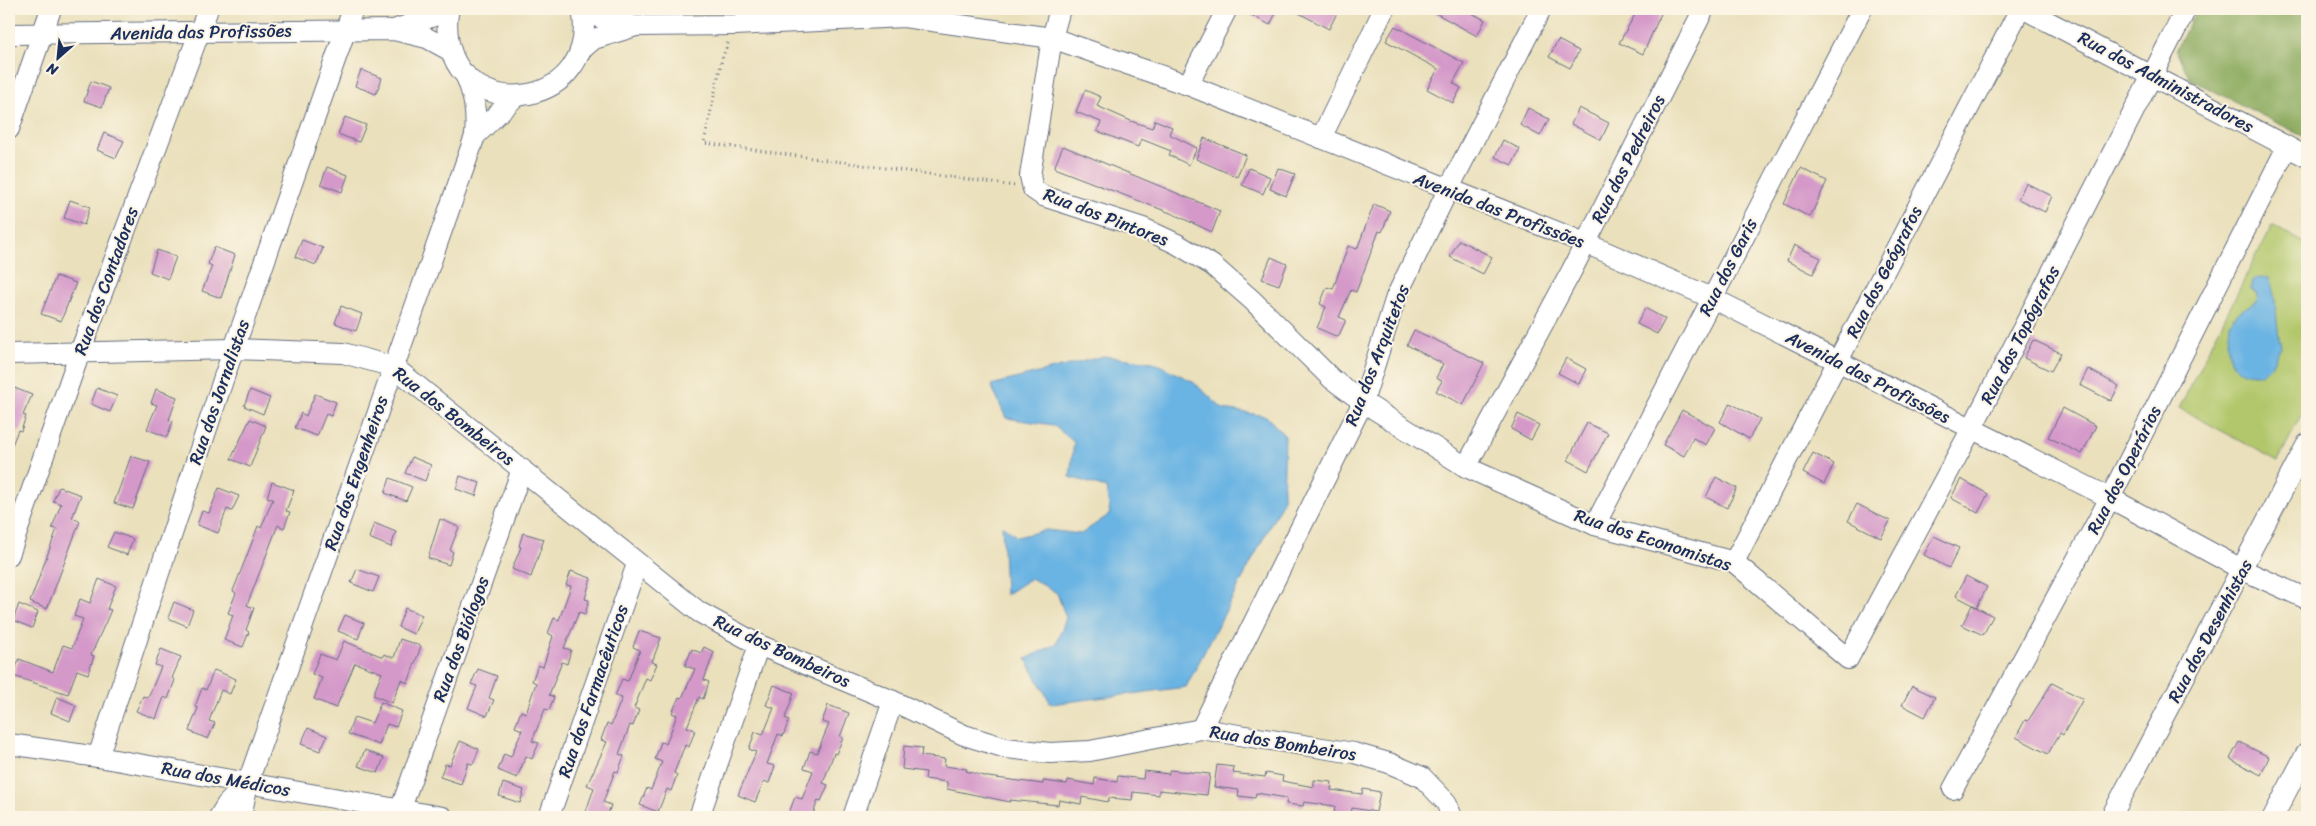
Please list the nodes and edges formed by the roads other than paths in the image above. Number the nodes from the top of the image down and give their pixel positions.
1 (51, 9) edge
2 (208, 9) edge
3 (353, 9) edge
4 (583, 9) edge
5 (1060, 9) edge
6 (1227, 9) edge
7 (1384, 9) edge
8 (1541, 9) edge
9 (1704, 9) edge
10 (1862, 9) edge
11 (2020, 9) edge
12 (2024, 9) edge
13 (2186, 9) edge
14 (449, 10) edge
15 (905, 13) edge
16 (739, 17) edge
17 (635, 26) junction
18 (346, 30) junction
19 (394, 30) junction
20 (42, 33) junction
21 (199, 33) junction
22 (9, 34) edge
23 (1052, 38) junction
24 (451, 51) junction
25 (580, 51) junction
26 (464, 74) junction
27 (2154, 75) junction
28 (1188, 85) junction
29 (516, 96) junction
30 (9, 130) edge
31 (475, 136) junction
32 (1321, 138) junction
33 (2287, 147) junction
34 (2307, 156) edge
35 (1448, 190) junction
36 (1585, 243) junction
37 (1712, 298) junction
38 (233, 349) junction
39 (80, 352) junction
40 (9, 354) edge
41 (1837, 362) junction
42 (394, 367) junction
43 (1363, 402) junction
44 (1971, 430) junction
45 (2307, 444) edge
46 (1466, 467) junction
47 (522, 469) junction
48 (2110, 498) junction
49 (1595, 525) junction
50 (9, 555) edge
51 (1734, 562) junction
52 (636, 564) junction
53 (2243, 570) junction
54 (2307, 599) edge
55 (759, 645) junction
56 (1848, 659) joint
57 (893, 701) junction
58 (1201, 729) junction
59 (9, 744) edge
60 (2307, 752) edge
61 (98, 757) junction
62 (248, 782) junction
63 (1953, 789) dead end
64 (401, 808) junction
65 (219, 817) edge
66 (241, 817) edge
67 (443, 817) edge
68 (549, 817) edge
69 (699, 817) edge
70 (853, 817) edge
71 (1452, 817) edge
72 (2112, 817) edge
73 (2273, 817) edge

1 - 20 street
2 - 21 street, Rua dos Contadores
3 - 18 street, Rua dos Jornalistas
4 - 17 street
4 - 25 street
5 - 23 street, Rua dos Pintores
6 - 28 street
7 - 32 street
8 - 35 street, Rua dos Arquitetos
9 - 36 street, Rua dos Pedreiros
10 - 37 street, Rua dos Garis
11 - 41 street, Rua dos Geógrafos
12 - 27 street, Rua dos Administradores
13 - 27 street, Rua dos Topógrafos
14 - 19 street
14 - 24 street
15 - 16 street, Avenida das Profissões
15 - 23 street, Avenida das Profissões
16 - 17 street, Avenida das Profissões
17 - 25 street
18 - 19 street, Avenida das Profissões
18 - 21 street, Avenida das Profissões
18 - 38 street, Rua dos Jornalistas
19 - 24 street
20 - 21 street, Avenida das Profissões
20 - 22 street, Avenida das Profissões
20 - 30 street
21 - 39 street, Rua dos Contadores
23 - 28 street, Avenida das Profissões
23 - 43 street, Rua dos Pintores
24 - 26 street, Rua dos Engenheiros
25 - 29 street
26 - 29 street
26 - 31 street, Rua dos Engenheiros
27 - 33 street, Rua dos Administradores
27 - 44 street, Rua dos Topógrafos
28 - 32 street, Avenida das Profissões
29 - 31 street, Rua dos Engenheiros
31 - 42 street, Rua dos Engenheiros
32 - 35 street, Avenida das Profissões
33 - 34 street, Rua dos Administradores
33 - 48 street, Rua dos Operários
35 - 36 street, Avenida das Profissões
35 - 43 street, Rua dos Arquitetos
36 - 37 street, Avenida das Profissões
36 - 46 street, Rua dos Pedreiros
37 - 41 street, Avenida das Profissões
37 - 49 street, Rua dos Garis
38 - 39 street, Rua dos Bombeiros
38 - 42 street, Rua dos Bombeiros
38 - 61 street, Rua dos Jornalistas
39 - 40 street, Rua dos Bombeiros
39 - 50 street, Rua dos Contadores
41 - 44 street, Avenida das Profissões
41 - 51 street, Rua dos Geógrafos
42 - 47 street, Rua dos Bombeiros
42 - 62 street, Rua dos Engenheiros
43 - 46 street, Rua dos Economistas
43 - 58 street, Rua dos Arquitetos
44 - 48 street, Avenida das Profissões
44 - 56 street, Rua dos Topógrafos
45 - 53 street, Rua dos Desenhistas
46 - 49 street, Rua dos Economistas
47 - 52 street, Rua dos Bombeiros
47 - 64 street, Rua dos Biólogos
48 - 53 street, Avenida das Profissões
48 - 63 street, Rua dos Operários
49 - 51 street, Rua dos Economistas
51 - 56 street, Rua dos Economistas
52 - 55 street, Rua dos Bombeiros
52 - 68 street, Rua dos Farmacêuticos
53 - 54 street, Avenida das Profissões
53 - 72 street, Rua dos Desenhistas
55 - 57 street, Rua dos Bombeiros
55 - 69 street
57 - 58 street, Rua dos Bombeiros
57 - 70 street
58 - 71 street, Rua dos Bombeiros
59 - 61 street, Rua dos Médicos
60 - 73 street
61 - 62 street, Rua dos Médicos
62 - 64 street, Rua dos Médicos
62 - 65 street, Rua dos Engenheiros
62 - 66 street, Rua dos Engenheiros
64 - 67 street, Rua dos Médicos

